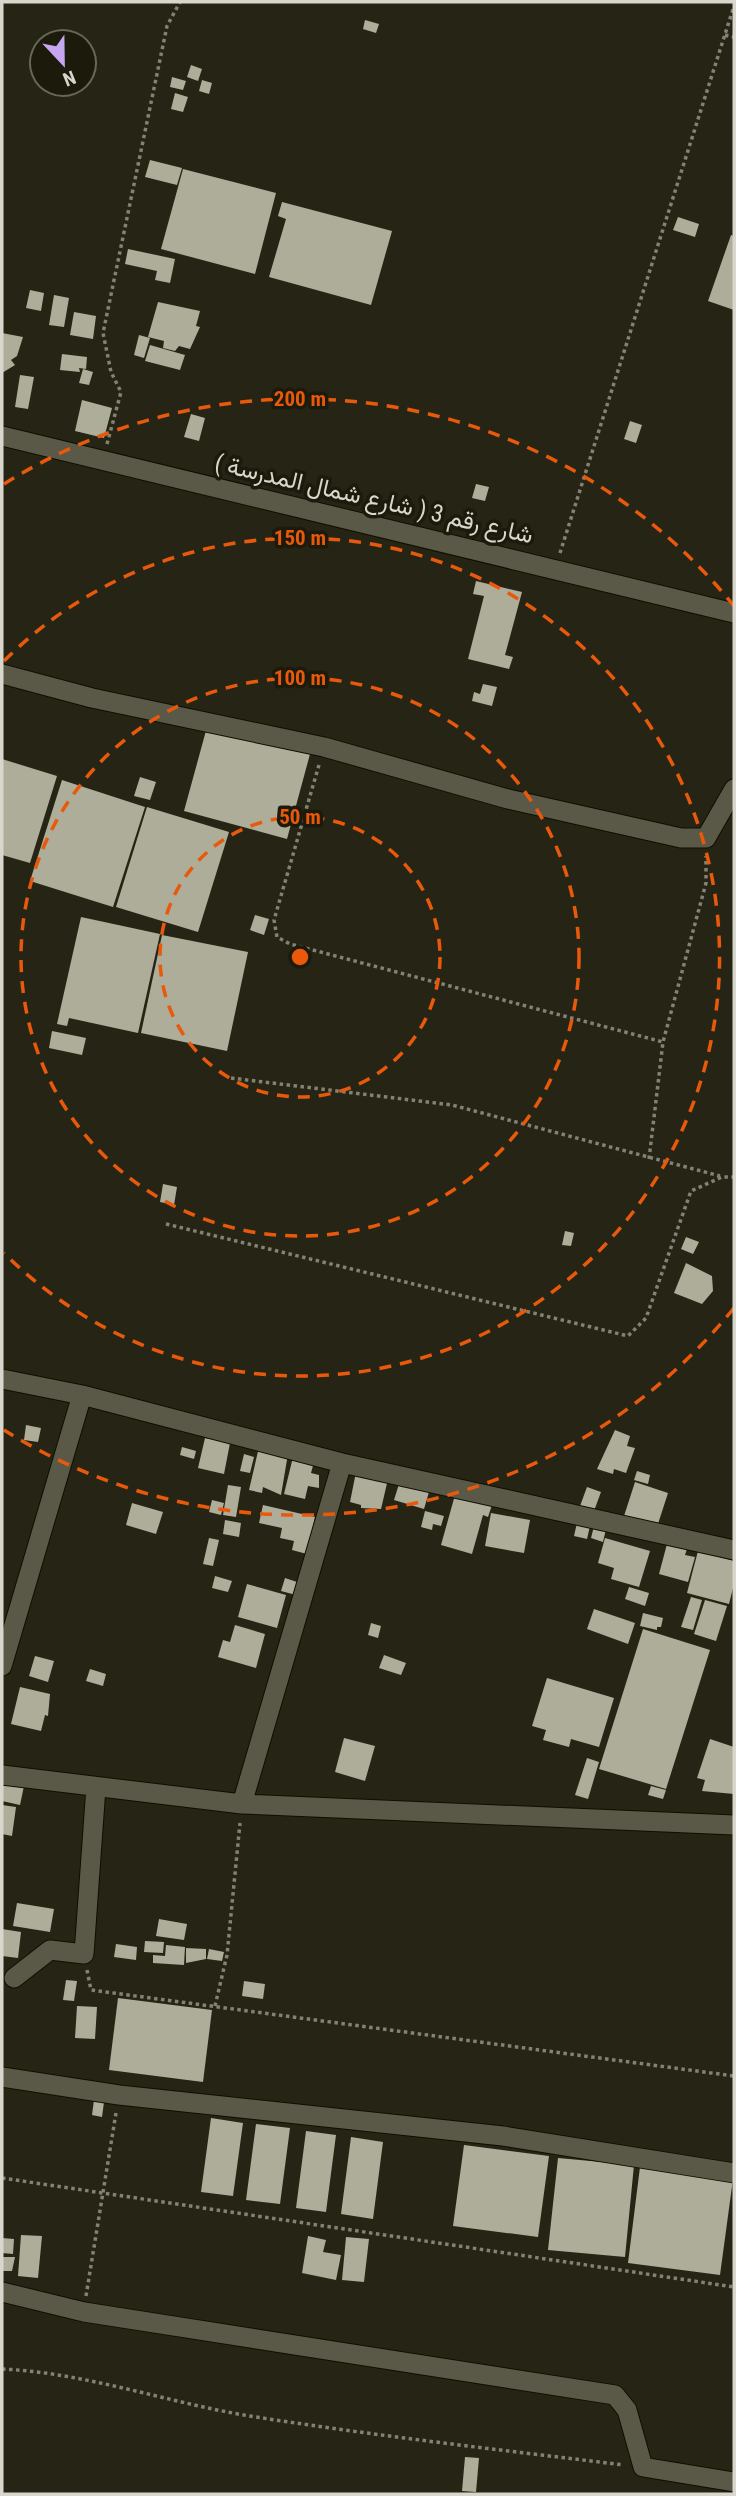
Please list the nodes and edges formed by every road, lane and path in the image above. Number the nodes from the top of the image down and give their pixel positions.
1 (180, 2) edge
2 (734, 6) edge
3 (725, 35) junction
4 (734, 37) edge
5 (2, 436) edge
6 (102, 460) junction
7 (555, 568) junction
8 (734, 613) edge
9 (2, 674) edge
10 (324, 747) junction
11 (734, 789) edge
12 (706, 838) junction
13 (663, 1042) junction
14 (231, 1078) dead end
15 (649, 1159) junction
16 (722, 1177) junction
17 (734, 1177) edge
18 (166, 1224) dead end
19 (2, 1379) edge
20 (82, 1395) junction
21 (342, 1463) junction
22 (734, 1550) edge
23 (2, 1666) edge
24 (2, 1775) edge
25 (96, 1787) junction
26 (242, 1804) junction
27 (734, 1825) edge
28 (84, 1954) junction
29 (14, 1978) dead end
30 (215, 2007) junction
31 (734, 2076) edge
32 (2, 2077) edge
33 (119, 2095) junction
34 (734, 2173) edge
35 (2, 2178) edge
36 (103, 2195) junction
37 (734, 2287) edge
38 (2, 2292) edge
39 (84, 2312) junction
40 (2, 2369) edge
41 (643, 2467) junction
42 (734, 2482) edge

1 - 6 path
2 - 3 path
3 - 4 path
3 - 7 path
5 - 6 street, شارع رقم 3 ( شارع شمال المدرسة )
6 - 7 street, شارع رقم 3 ( شارع شمال المدرسة )
7 - 8 street, شارع رقم 3 ( شارع شمال المدرسة )
9 - 10 street
10 - 12 street
10 - 13 path
11 - 12 street
12 - 13 path
13 - 15 path
14 - 15 path
15 - 16 path
16 - 17 path
16 - 18 path
19 - 20 street
20 - 21 street
20 - 23 street
21 - 22 street
21 - 26 street
24 - 25 street
25 - 26 street
25 - 28 street
26 - 27 street
26 - 30 path
28 - 29 street
28 - 30 path
30 - 31 path
32 - 33 street
33 - 34 street
33 - 36 path
35 - 36 path
36 - 37 path
36 - 39 path
38 - 39 street
39 - 41 street
40 - 41 path
41 - 42 street

